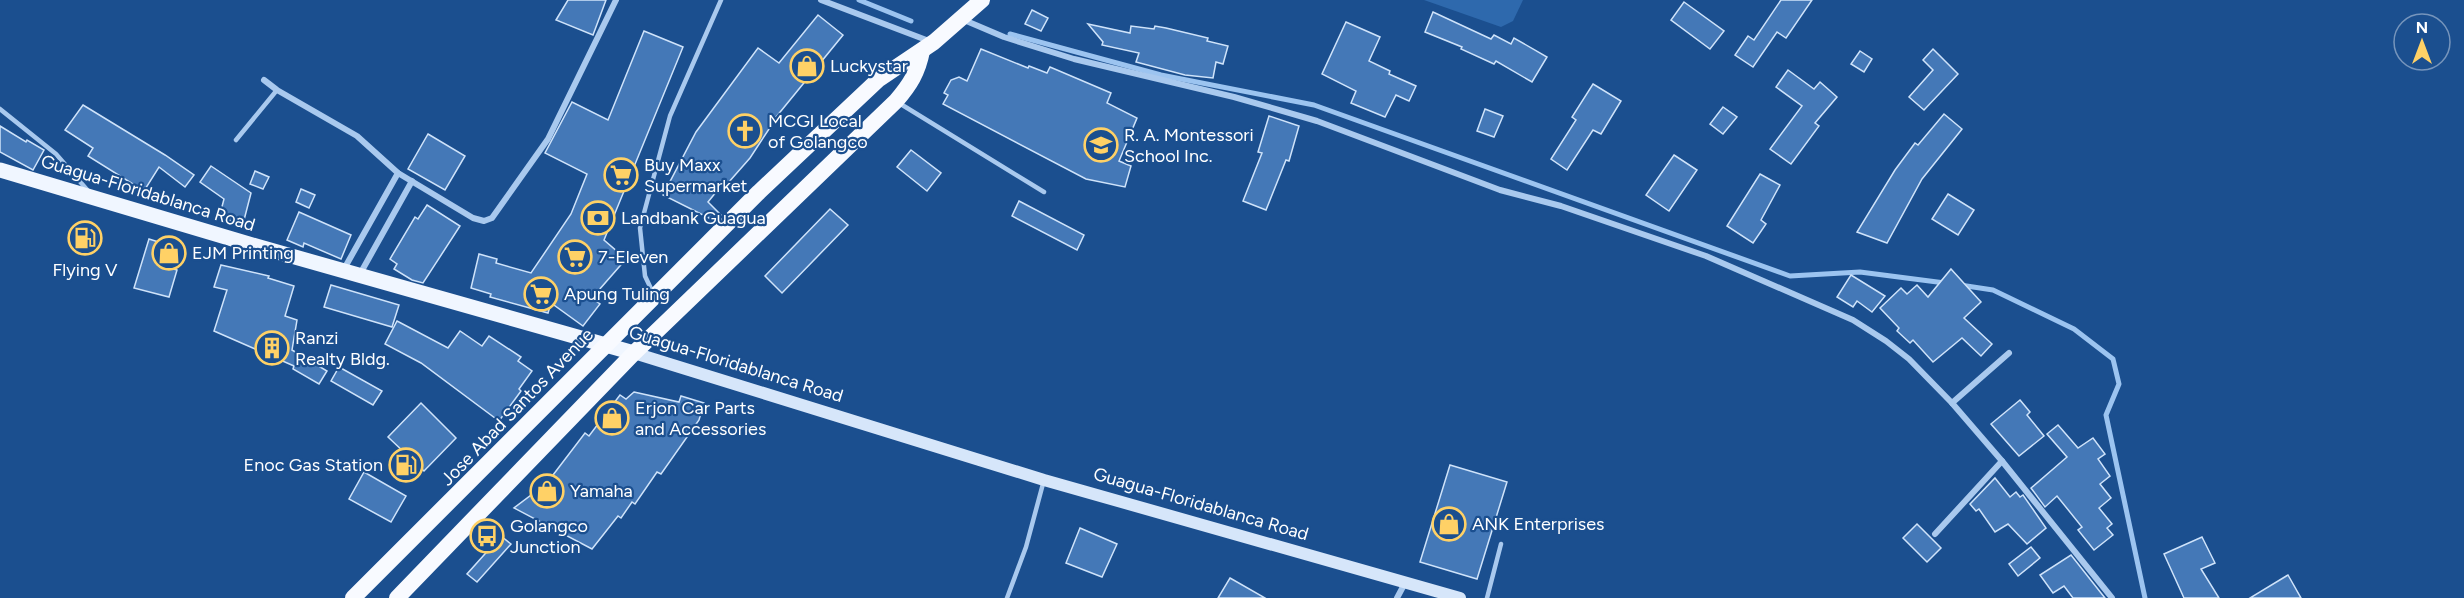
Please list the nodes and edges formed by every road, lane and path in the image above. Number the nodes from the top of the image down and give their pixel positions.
1 (616, 0) edge
2 (721, 0) edge
3 (821, 0) edge
4 (982, 0) edge
5 (961, 19) junction
6 (928, 47) junction
7 (264, 80) dead end
8 (277, 90) junction
9 (896, 101) junction
10 (0, 109) edge
11 (236, 140) dead end
12 (0, 170) edge
13 (398, 173) junction
14 (412, 181) junction
15 (1044, 192) dead end
16 (93, 196) junction
17 (343, 270) junction
18 (359, 275) junction
19 (655, 298) junction
20 (605, 344) junction
21 (634, 353) junction
22 (2010, 353) dead end
23 (1952, 404) junction
24 (2002, 461) junction
25 (1044, 480) junction
26 (1935, 534) dead end
27 (1500, 544) dead end
28 (1405, 582) junction
29 (353, 598) edge
30 (396, 598) edge
31 (1007, 598) edge
32 (1397, 598) edge
33 (1460, 598) edge
34 (1487, 598) edge
35 (2112, 598) edge

1 - 14 street
2 - 19 lane
3 - 6 street
4 - 5 highway, Jose Abad Santos Avenue
5 - 6 highway, Jose Abad Santos Avenue
5 - 23 street
6 - 9 highway
6 - 19 highway, Jose Abad Santos Avenue
7 - 8 street
8 - 11 lane
8 - 13 street
9 - 15 lane
9 - 21 highway
10 - 16 lane
12 - 16 main road, Guagua-Floridablanca Road
13 - 14 street
13 - 17 street
14 - 18 street
16 - 17 main road, Guagua-Floridablanca Road
17 - 18 main road, Guagua-Floridablanca Road
18 - 20 main road, Guagua-Floridablanca Road
19 - 20 highway, Jose Abad Santos Avenue
20 - 21 main road, Guagua-Floridablanca Road
20 - 29 highway, Jose Abad Santos Avenue
21 - 25 main road, Guagua-Floridablanca Road
21 - 30 highway
22 - 23 street
23 - 24 street
24 - 26 street
24 - 35 street
25 - 28 main road, Guagua-Floridablanca Road
25 - 31 lane
27 - 34 lane
28 - 32 street
28 - 33 main road, Guagua-Floridablanca Road

